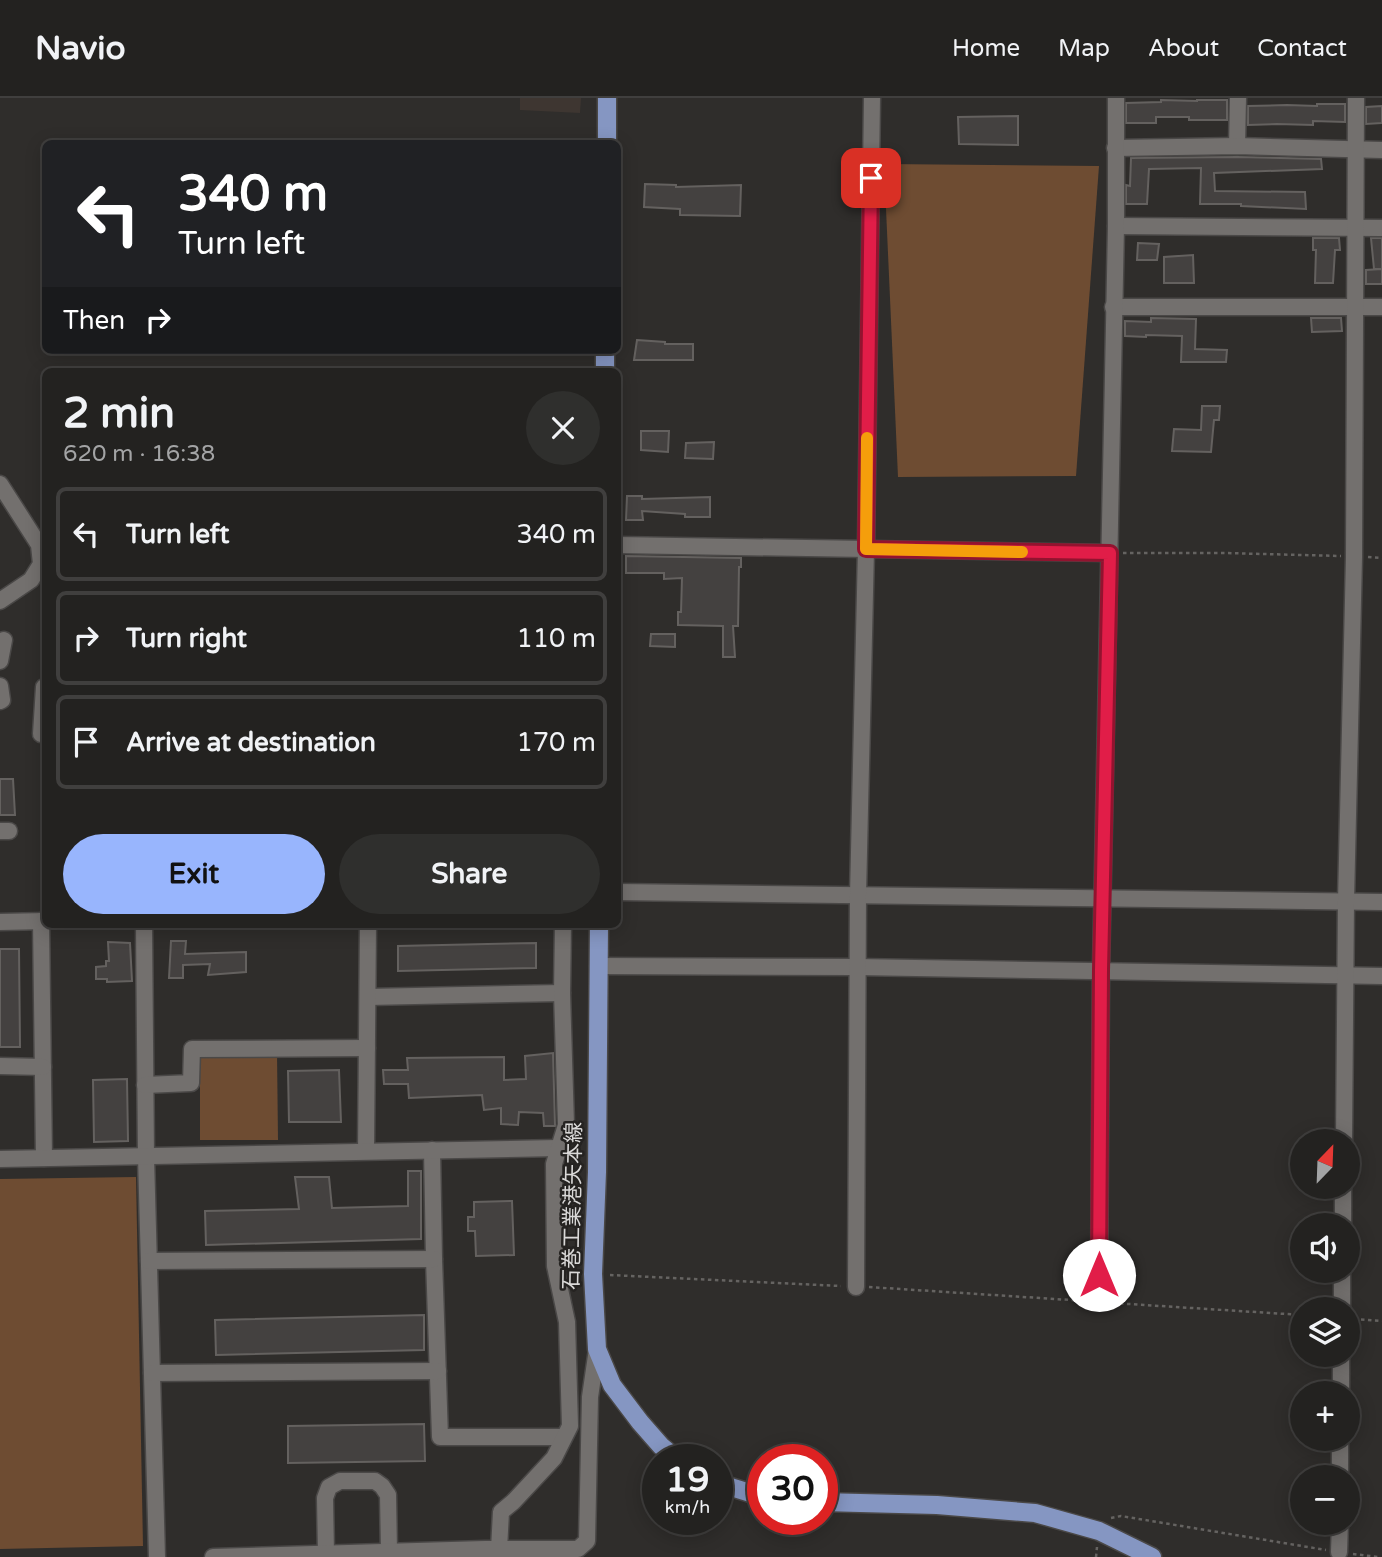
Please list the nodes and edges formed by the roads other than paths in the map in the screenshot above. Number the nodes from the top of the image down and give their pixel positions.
1 (607, 98) edge
2 (872, 98) edge
3 (1116, 98) edge
4 (1238, 98) edge
5 (1356, 98) edge
6 (607, 140) edge
7 (1237, 146) junction
8 (1115, 148) junction
9 (1355, 149) junction
10 (1382, 150) edge
11 (1116, 226) junction
12 (1355, 228) junction
13 (1382, 228) edge
14 (1113, 307) junction
15 (1355, 307) junction
16 (1382, 307) edge
17 (0, 484) edge
18 (42, 543) edge
19 (621, 545) edge
20 (866, 549) junction
21 (1110, 553) junction
22 (0, 601) edge
23 (4, 640) dead end
24 (0, 661) edge
25 (0, 686) edge
26 (0, 701) edge
27 (621, 892) edge
28 (858, 895) junction
29 (1102, 898) junction
30 (1346, 901) junction
31 (1382, 902) edge
32 (42, 921) edge
33 (0, 922) edge
34 (43, 928) edge
35 (144, 928) edge
36 (368, 928) edge
37 (563, 928) edge
38 (598, 928) edge
39 (598, 966) junction
40 (857, 967) junction
41 (1101, 970) junction
42 (1346, 975) junction
43 (1382, 976) edge
44 (562, 993) junction
45 (368, 997) junction
46 (367, 1048) junction
47 (0, 1066) edge
48 (43, 1066) junction
49 (145, 1085) junction
50 (1344, 1129) edge
51 (558, 1147) junction
52 (432, 1150) junction
53 (366, 1151) junction
54 (146, 1157) junction
55 (44, 1158) junction
56 (0, 1159) edge
57 (433, 1259) junction
58 (149, 1261) junction
59 (856, 1287) road end
60 (1099, 1302) road end
61 (597, 1349) junction
62 (438, 1371) junction
63 (152, 1373) junction
64 (563, 1437) junction
65 (659, 1444) edge
66 (838, 1502) edge
67 (1340, 1535) edge
68 (499, 1549) junction
69 (389, 1552) junction
70 (1339, 1552) road end
71 (326, 1554) junction
72 (157, 1557) edge
73 (213, 1557) edge
74 (1153, 1557) edge

1 - 6 main road
2 - 20 street
3 - 8 street
4 - 7 street
5 - 9 street
7 - 8 street
7 - 9 street
8 - 11 street
9 - 10 street
9 - 12 street
11 - 12 street
11 - 14 street
12 - 13 street
12 - 15 street
14 - 15 street
14 - 21 street
15 - 16 street
15 - 30 street
17 - 18 street
18 - 22 street
19 - 20 street
20 - 21 street
20 - 28 street
21 - 29 street
23 - 24 street
25 - 26 street
27 - 28 street
28 - 29 street
28 - 40 street
29 - 30 street
29 - 41 street
30 - 31 street
30 - 42 street
32 - 33 street
34 - 48 street
35 - 49 street
36 - 45 street
37 - 44 street
38 - 39 main road, 石巻工業港矢本線
39 - 40 street
39 - 61 main road, 石巻工業港矢本線
40 - 41 street
40 - 59 street
41 - 42 street
41 - 60 street
42 - 43 street
42 - 50 street
44 - 45 street
44 - 51 street
45 - 46 street
46 - 49 street
46 - 53 street
47 - 48 street
48 - 55 street
49 - 54 street
51 - 52 street
51 - 64 street
52 - 53 street
52 - 57 street
53 - 54 street
54 - 55 street
54 - 58 street
55 - 56 street
57 - 58 street
57 - 62 street
58 - 63 street
61 - 65 main road, 石巻工業港矢本線
61 - 68 street
62 - 63 street
62 - 64 street
63 - 72 street
64 - 68 street
66 - 74 main road
67 - 70 street
68 - 69 street
69 - 71 street
69 - 71 street
71 - 73 street

